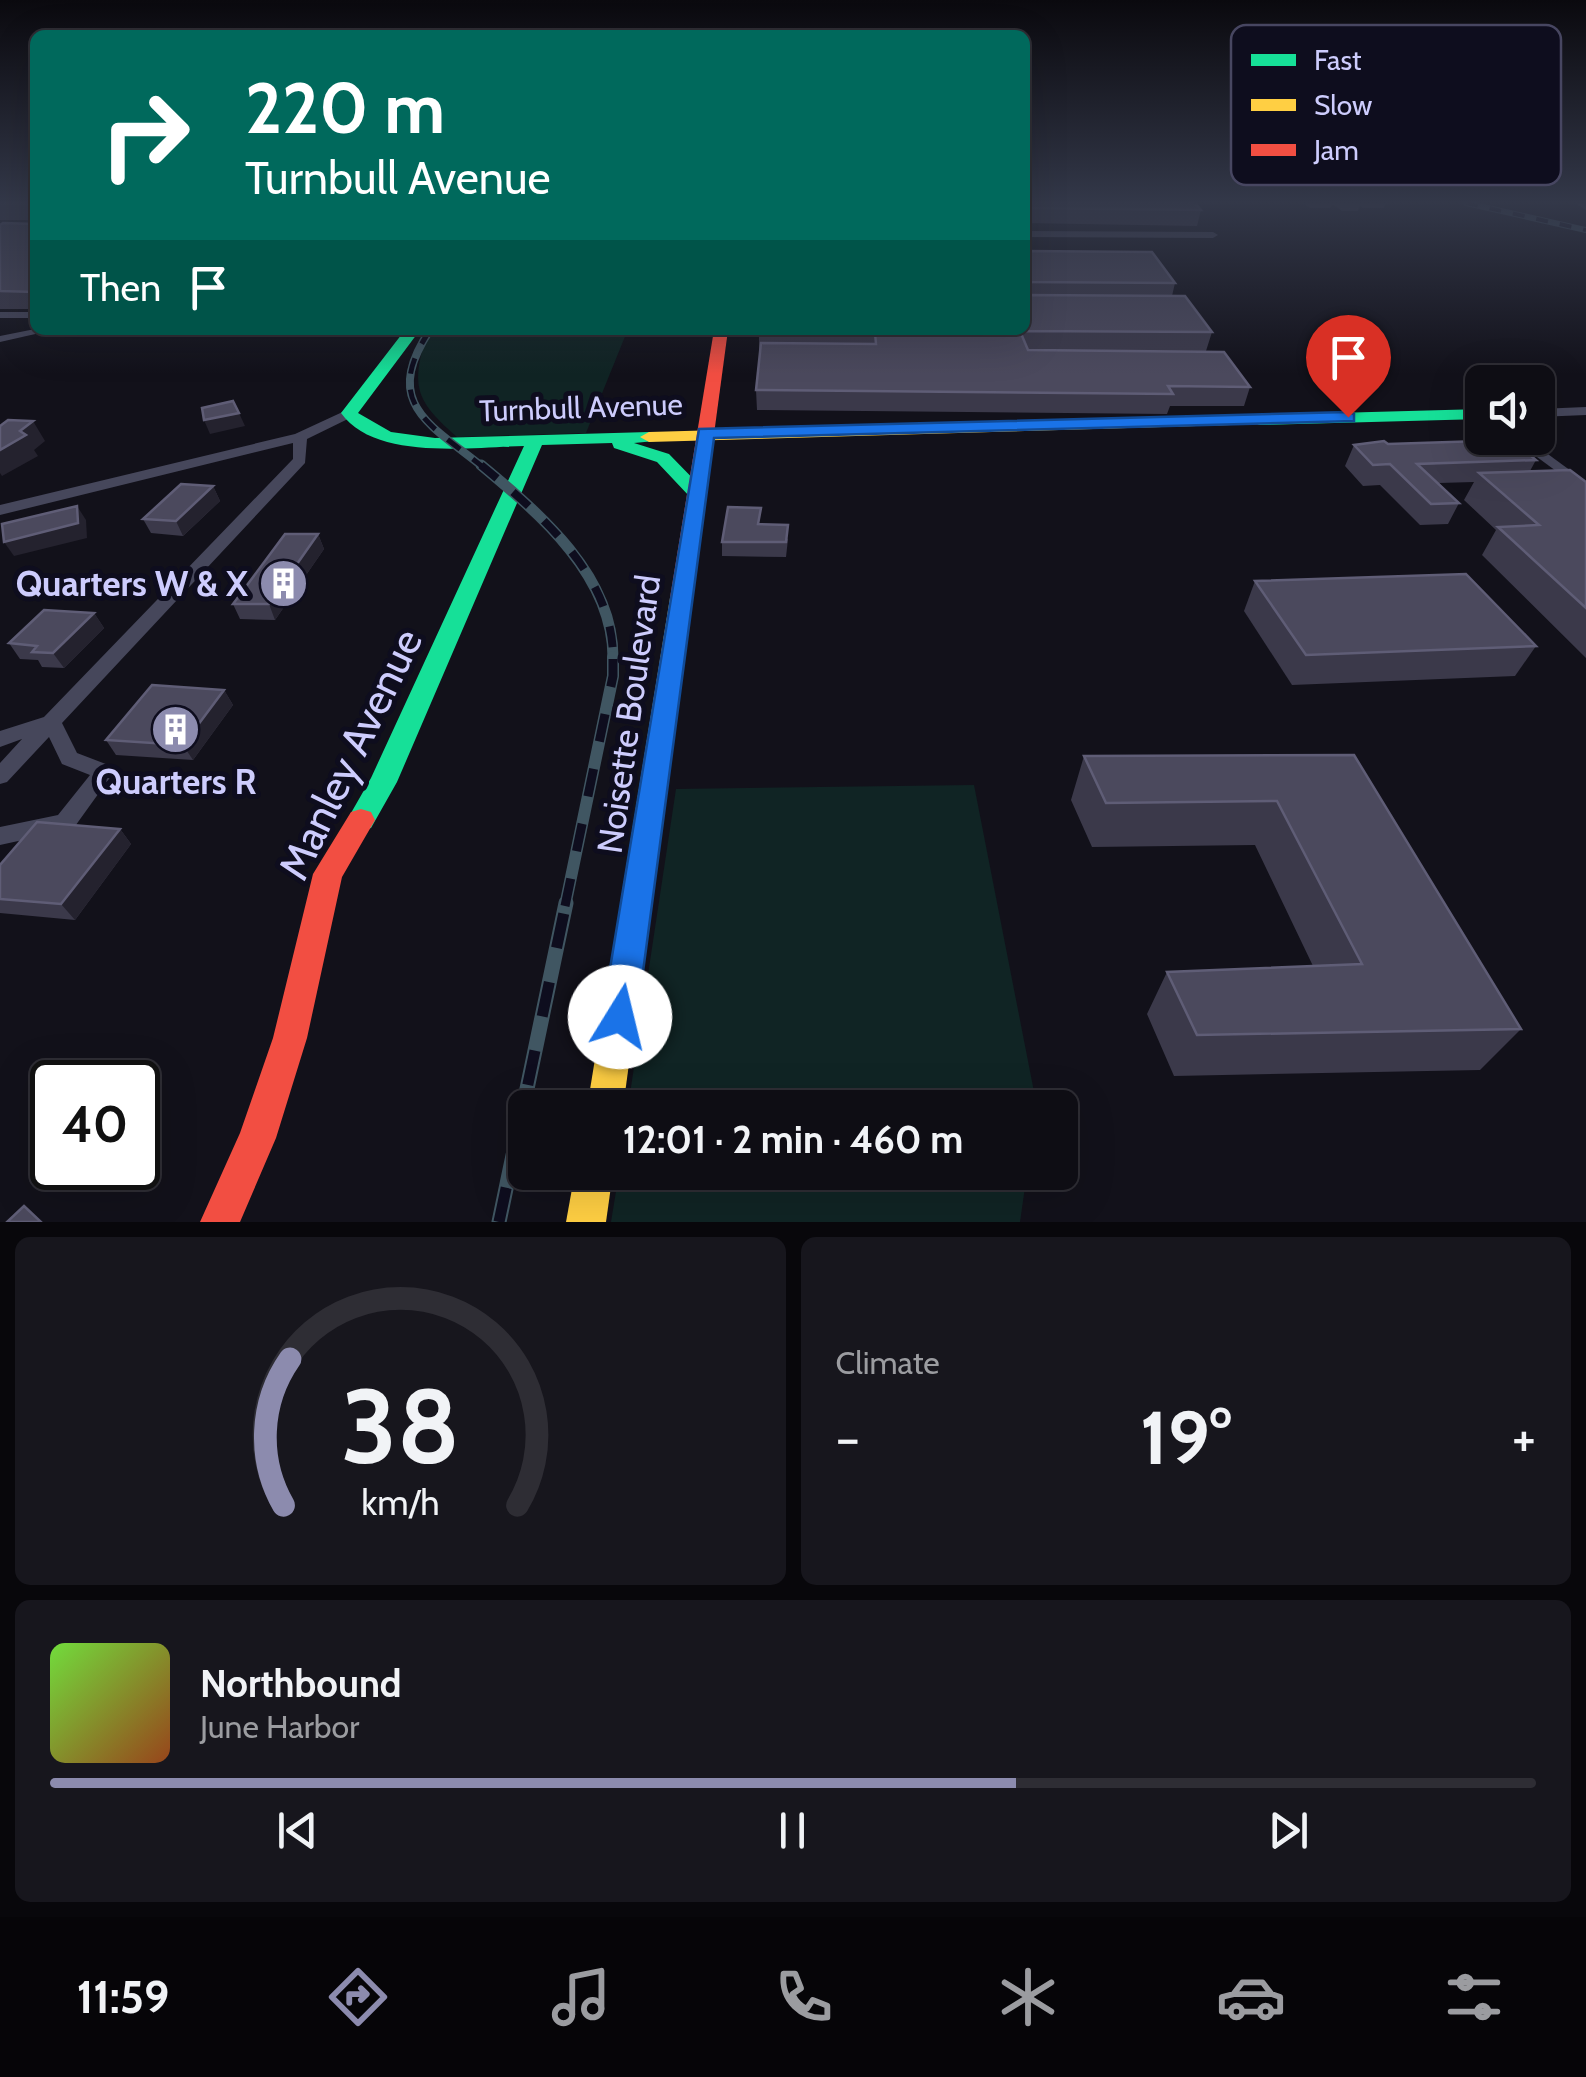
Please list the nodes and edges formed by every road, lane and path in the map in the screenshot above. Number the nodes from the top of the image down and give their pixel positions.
1 (0, 315) edge
2 (30, 316) edge
3 (30, 333) edge
4 (409, 335) edge
5 (720, 335) edge
6 (0, 339) edge
7 (1586, 411) edge
8 (1555, 412) edge
9 (349, 413) junction
10 (1465, 414) edge
11 (706, 433) junction
12 (300, 437) junction
13 (590, 438) junction
14 (535, 441) junction
15 (1541, 455) edge
16 (1586, 489) edge
17 (697, 492) junction
18 (0, 510) edge
19 (52, 722) junction
20 (0, 739) edge
21 (0, 776) edge
22 (0, 836) edge
23 (608, 1090) edge
24 (591, 1190) edge
25 (220, 1222) edge
26 (586, 1222) edge

1 - 2 street
3 - 6 street
4 - 9 street
5 - 11 street, Noisette Boulevard
7 - 8 street
9 - 12 street
9 - 14 street, Turnbull Avenue
10 - 11 street, Turnbull Avenue
11 - 13 street, Turnbull Avenue
11 - 17 street, Noisette Boulevard
12 - 18 street
12 - 19 street
13 - 14 street, Turnbull Avenue
13 - 17 street
14 - 25 street, Manley Avenue
15 - 16 street
17 - 23 street, Noisette Boulevard
19 - 20 street
19 - 21 street
19 - 22 street
24 - 26 street

